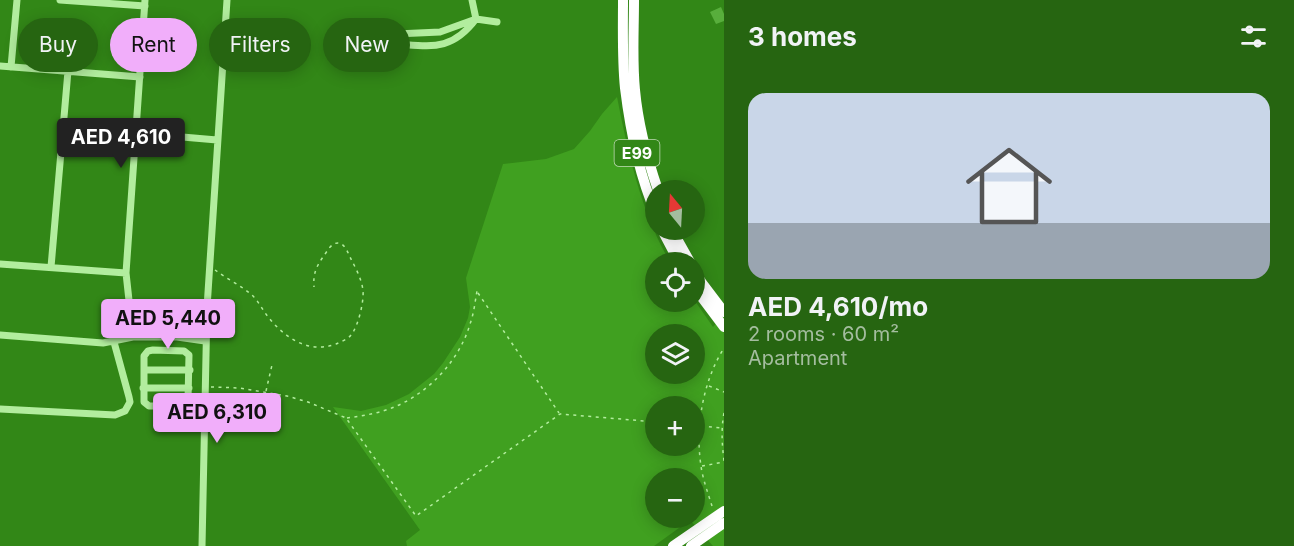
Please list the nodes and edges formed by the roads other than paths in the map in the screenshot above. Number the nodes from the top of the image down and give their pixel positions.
1 (17, 0) edge
2 (60, 0) edge
3 (226, 0) edge
4 (472, 0) edge
5 (623, 0) edge
6 (634, 0) edge
7 (145, 3) edge
8 (476, 19) junction
9 (497, 22) dead end
10 (0, 66) edge
11 (11, 67) junction
12 (18, 67) edge
13 (68, 72) edge
14 (80, 72) edge
15 (140, 77) junction
16 (630, 88) junction
17 (136, 133) junction
18 (217, 140) junction
19 (655, 180) edge
20 (645, 181) edge
21 (0, 264) edge
22 (51, 267) junction
23 (126, 273) junction
24 (705, 287) edge
25 (705, 302) edge
26 (724, 312) edge
27 (724, 327) edge
28 (0, 335) edge
29 (133, 337) junction
30 (206, 341) junction
31 (114, 342) junction
32 (206, 363) junction
33 (190, 367) junction
34 (144, 370) junction
35 (143, 388) junction
36 (189, 388) junction
37 (0, 409) edge
38 (724, 510) edge
39 (724, 525) edge
40 (693, 545) edge
41 (202, 546) edge
42 (673, 546) edge

1 - 11 street
2 - 7 street
3 - 18 street
4 - 8 street
5 - 16 highway, E99
6 - 16 highway, E99
7 - 15 street
8 - 8 street
8 - 9 street
10 - 11 street
11 - 12 street
13 - 22 street
14 - 15 street
15 - 17 street
16 - 19 highway, E99
16 - 20 highway, E99
17 - 18 street
17 - 23 street
18 - 30 street
21 - 22 street
22 - 23 street
23 - 29 street
24 - 26 highway
25 - 27 highway
28 - 31 street
29 - 30 street
29 - 31 street
30 - 32 street
31 - 37 street
32 - 33 street
32 - 41 street
33 - 34 street
33 - 34 street
33 - 36 street
34 - 35 street
35 - 36 street
35 - 36 street
38 - 42 highway
39 - 40 highway

